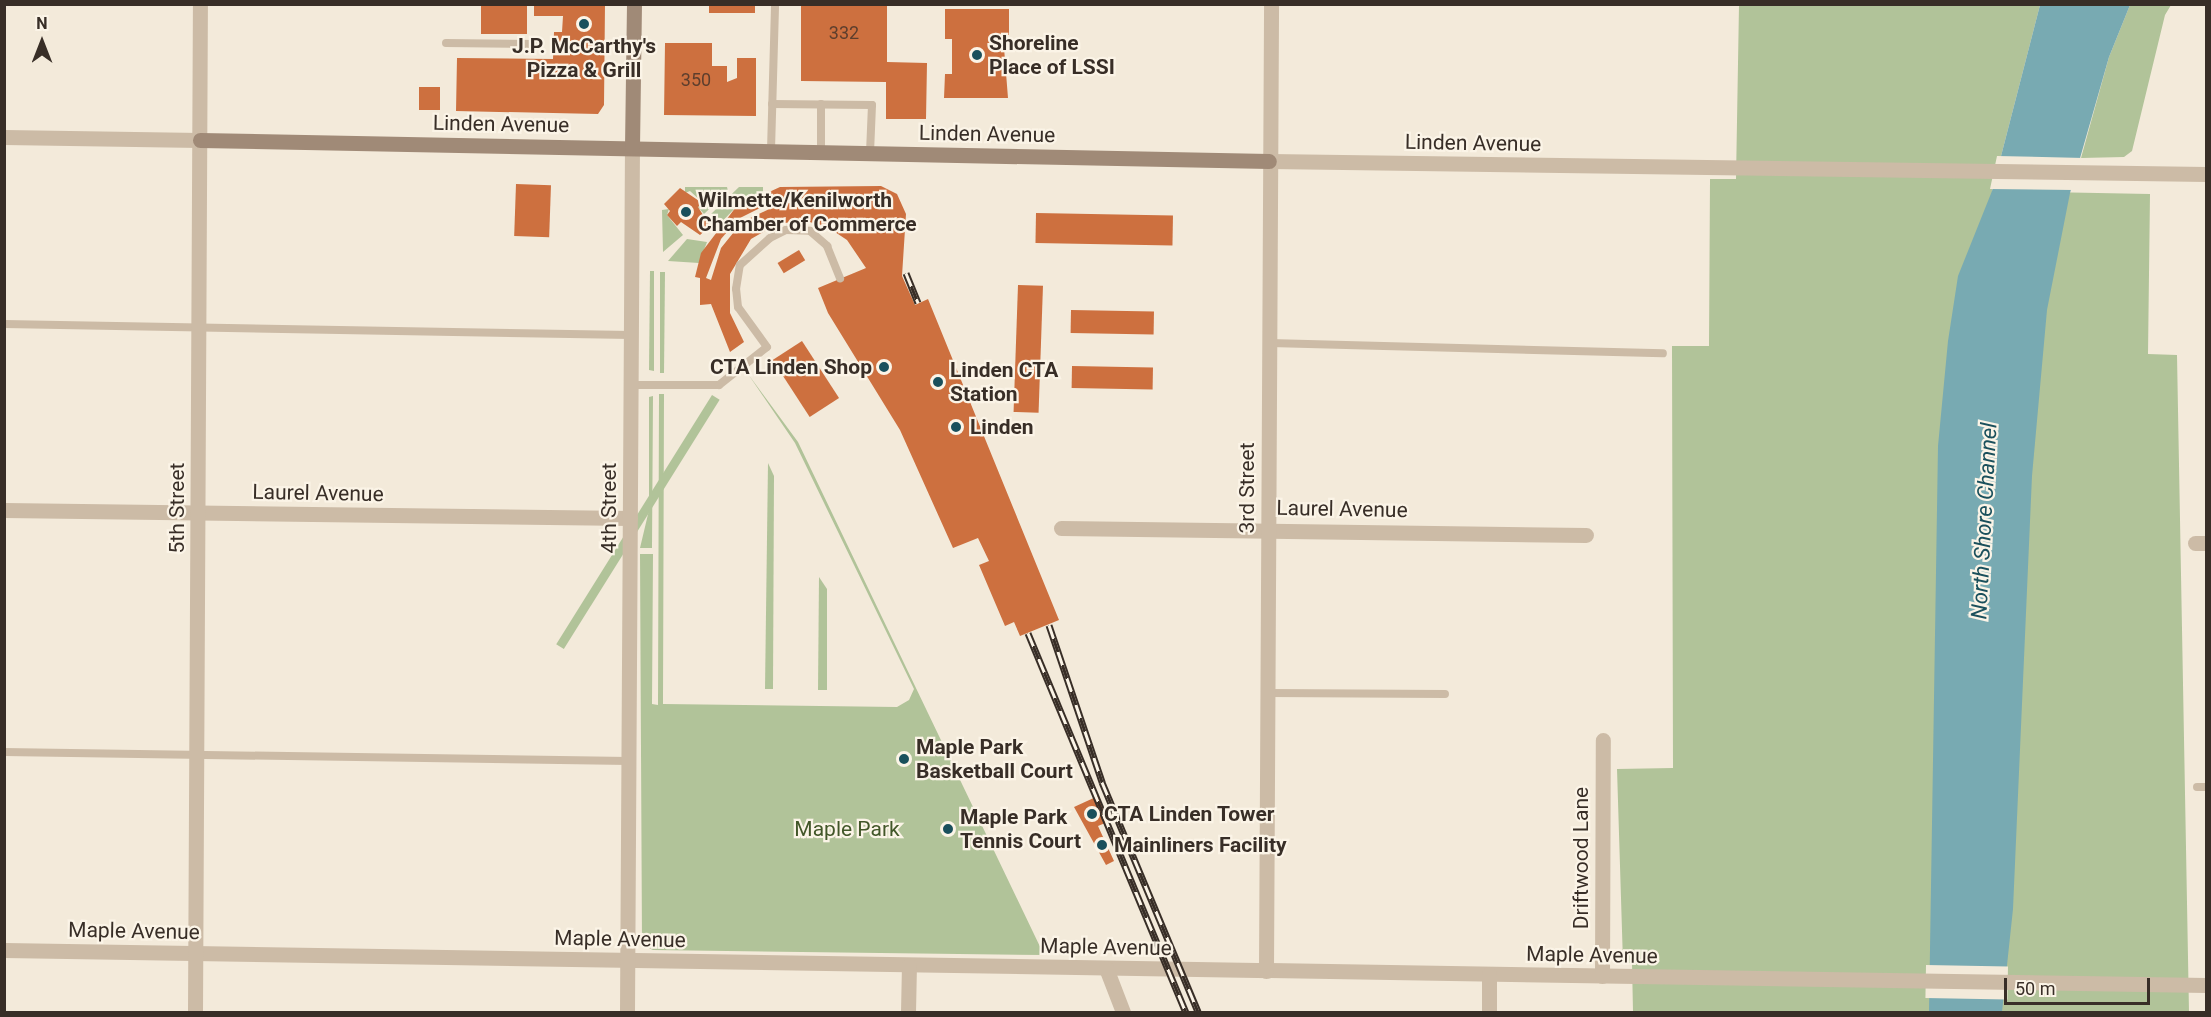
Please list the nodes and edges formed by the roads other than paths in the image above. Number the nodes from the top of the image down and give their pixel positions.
1 (200, 4) edge
2 (634, 4) edge
3 (776, 4) edge
4 (1271, 4) edge
5 (446, 43) dead end
6 (538, 44) dead end
7 (772, 104) junction
8 (821, 104) junction
9 (4, 137) edge
10 (200, 140) junction
11 (632, 147) junction
12 (771, 150) junction
13 (821, 151) junction
14 (870, 152) junction
15 (1269, 161) junction
16 (2206, 174) edge
17 (840, 279) dead end
18 (4, 324) edge
19 (199, 327) junction
20 (631, 335) junction
21 (1269, 344) junction
22 (1663, 353) dead end
23 (631, 385) junction
24 (4, 510) edge
25 (198, 512) junction
26 (630, 518) junction
27 (1061, 528) dead end
28 (1268, 529) junction
29 (1586, 535) dead end
30 (1267, 693) junction
31 (1445, 694) dead end
32 (1603, 740) dead end
33 (4, 752) edge
34 (197, 755) junction
35 (629, 761) junction
36 (2197, 787) dead end
37 (2206, 788) edge
38 (4, 950) edge
39 (195, 953) junction
40 (628, 960) junction
41 (909, 965) junction
42 (1106, 968) junction
43 (1266, 971) junction
44 (1489, 975) junction
45 (1602, 976) junction
46 (2206, 985) edge
47 (195, 1012) edge
48 (627, 1012) edge
49 (908, 1012) edge
50 (1123, 1012) edge
51 (1488, 1012) edge

1 - 10 street, 5th Street
2 - 11 street, 4th Street
3 - 7 lane
4 - 15 street, 3rd Street
5 - 6 lane
7 - 8 lane
7 - 12 lane
8 - 13 lane
8 - 14 lane
9 - 10 street, Linden Avenue
10 - 11 street, Linden Avenue
10 - 19 street, 5th Street
11 - 12 street, Linden Avenue
11 - 20 street, 4th Street
12 - 13 street, Linden Avenue
13 - 14 street, Linden Avenue
14 - 15 street, Linden Avenue
15 - 16 street, Linden Avenue
15 - 21 street, 3rd Street
17 - 23 lane
18 - 19 lane
19 - 20 lane
19 - 25 street, 5th Street
20 - 23 street, 4th Street
21 - 22 lane
21 - 28 street, 3rd Street
23 - 26 street, 4th Street
24 - 25 street, Laurel Avenue
25 - 26 street, Laurel Avenue
25 - 34 street, 5th Street
26 - 35 street, 4th Street
27 - 28 street, Laurel Avenue
28 - 29 street, Laurel Avenue
28 - 30 street, 3rd Street
30 - 31 lane
30 - 43 street, 3rd Street
32 - 45 street, Driftwood Lane
33 - 34 lane
34 - 35 lane
34 - 39 street, 5th Street
35 - 40 street, 4th Street
36 - 37 lane
38 - 39 street, Maple Avenue
39 - 40 street, Maple Avenue
39 - 47 street, 5th Street
40 - 41 street, Maple Avenue
40 - 48 street, 4th Street
41 - 42 street, Maple Avenue
41 - 49 street
42 - 43 street, Maple Avenue
42 - 50 street
43 - 44 street, Maple Avenue
44 - 45 street, Maple Avenue
44 - 51 street
45 - 46 street, Maple Avenue

